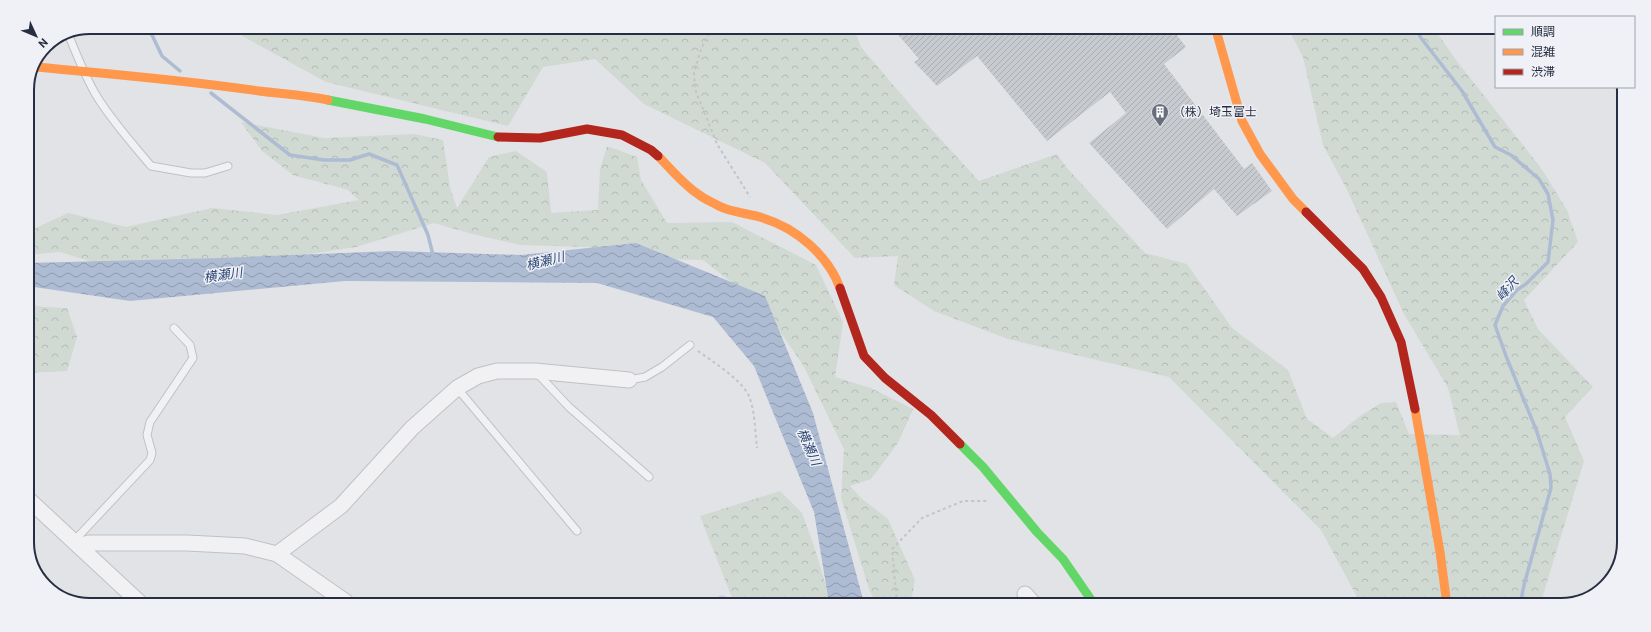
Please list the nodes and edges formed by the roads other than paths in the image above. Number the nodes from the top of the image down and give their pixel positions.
1 (1217, 34) edge
2 (70, 38) edge
3 (39, 67) edge
4 (84, 71) junction
5 (228, 166) dead end
6 (174, 328) dead end
7 (690, 345) road end
8 (535, 371) junction
9 (629, 380) joint
10 (457, 388) junction
11 (649, 477) dead end
12 (34, 505) edge
13 (577, 531) dead end
14 (76, 544) junction
15 (277, 554) junction
16 (135, 598) edge
17 (340, 598) edge
18 (1090, 598) edge
19 (1446, 598) edge

1 - 19 street
2 - 4 lane
3 - 4 street
4 - 5 lane
4 - 18 street
6 - 14 lane
7 - 9 lane
8 - 9 street
8 - 10 street
8 - 11 lane
10 - 13 lane
10 - 15 street
12 - 14 street
14 - 15 street
14 - 16 street
15 - 17 street

